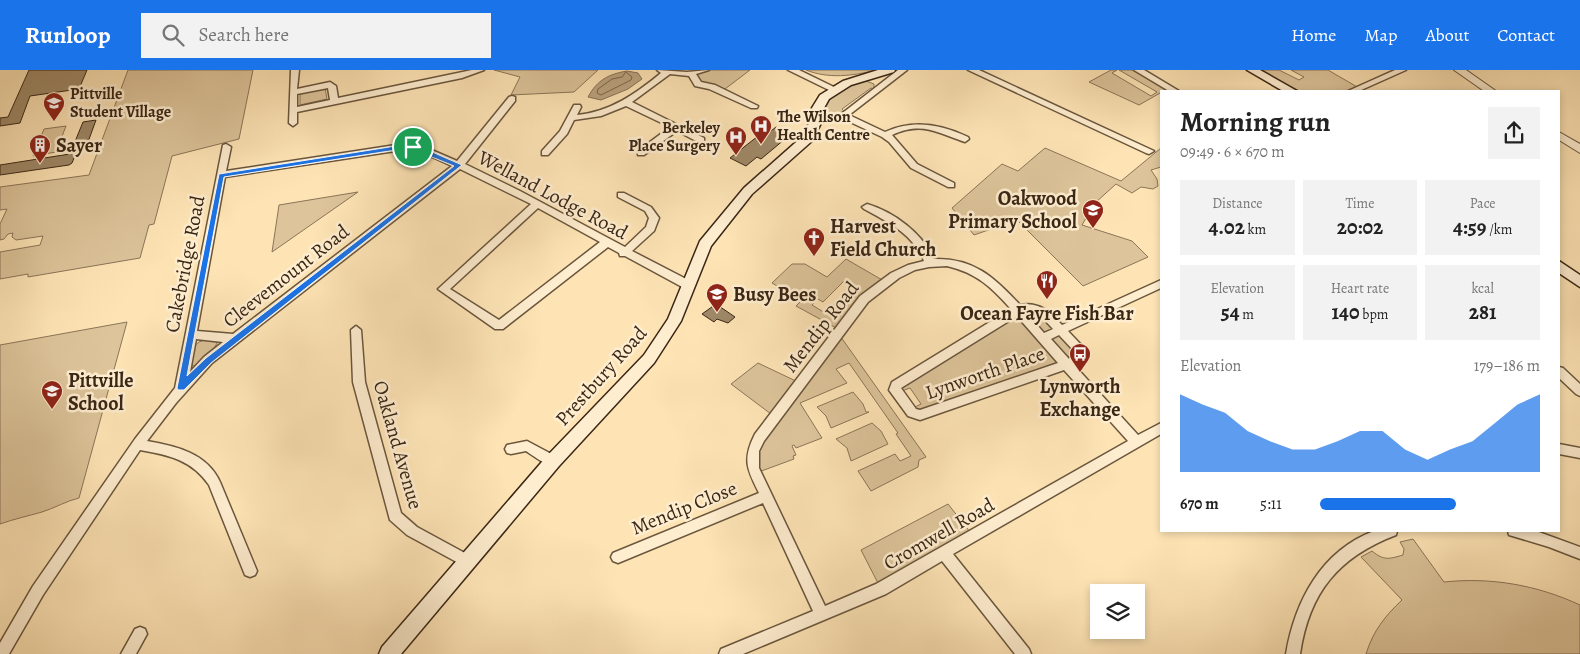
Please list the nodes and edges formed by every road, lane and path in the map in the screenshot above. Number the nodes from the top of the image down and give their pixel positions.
1 (295, 70) edge
2 (480, 70) edge
3 (705, 70) edge
4 (792, 70) edge
5 (890, 70) edge
6 (903, 70) edge
7 (972, 70) edge
8 (1138, 70) edge
9 (1252, 70) edge
10 (1402, 70) edge
11 (1459, 70) edge
12 (663, 71) edge
13 (1151, 72) edge
14 (691, 74) junction
15 (873, 76) junction
16 (883, 85) junction
17 (834, 89) junction
18 (1175, 90) edge
19 (1289, 90) edge
20 (1354, 90) edge
21 (1489, 90) edge
22 (293, 92) junction
23 (512, 99) dead end
24 (334, 101) junction
25 (627, 102) junction
26 (577, 106) dead end
27 (754, 106) dead end
28 (293, 110) junction
29 (816, 116) junction
30 (842, 116) junction
31 (570, 118) junction
32 (293, 123) dead end
33 (676, 127) junction
34 (885, 135) junction
35 (1560, 136) edge
36 (965, 139) dead end
37 (701, 140) dead end
38 (226, 147) dead end
39 (1580, 149) edge
40 (1150, 151) dead end
41 (545, 153) dead end
42 (641, 153) dead end
43 (459, 165) junction
44 (221, 175) junction
45 (951, 185) dead end
46 (621, 195) dead end
47 (537, 204) junction
48 (867, 207) dead end
49 (607, 242) junction
50 (624, 252) junction
51 (930, 263) junction
52 (1560, 267) edge
53 (1580, 282) edge
54 (1160, 284) edge
55 (688, 285) junction
56 (1018, 310) junction
57 (356, 330) dead end
58 (1061, 330) junction
59 (190, 334) junction
60 (1043, 338) junction
61 (236, 339) junction
62 (1067, 365) junction
63 (1560, 372) edge
64 (181, 388) junction
65 (1580, 391) edge
66 (1160, 429) edge
67 (1136, 442) junction
68 (139, 445) junction
69 (511, 449) dead end
70 (1560, 449) edge
71 (1580, 453) edge
72 (553, 461) junction
73 (766, 496) junction
74 (1389, 532) edge
75 (1518, 532) edge
76 (1580, 553) edge
77 (945, 554) junction
78 (618, 557) dead end
79 (469, 562) junction
80 (250, 571) dead end
81 (822, 614) junction
82 (140, 634) dead end
83 (2, 654) edge
84 (128, 654) edge
85 (389, 654) edge
86 (726, 654) edge
87 (1024, 654) edge
88 (1293, 654) edge

1 - 22 street
2 - 24 street
3 - 14 street
4 - 17 street
5 - 15 main road
6 - 16 street
7 - 40 street
8 - 13 street
9 - 19 main road
10 - 20 street
11 - 21 street
12 - 14 street
12 - 25 street
13 - 18 street
14 - 27 street
15 - 16 street
15 - 17 main road
16 - 30 street
17 - 29 main road, Prestbury Road
22 - 24 street
22 - 28 street
23 - 43 street, Cleevemount Road
24 - 28 street
25 - 31 street
25 - 33 street
26 - 31 street
28 - 32 street
29 - 30 street
29 - 55 main road, Prestbury Road
30 - 34 street
31 - 41 street
33 - 37 street
33 - 42 street
34 - 36 street
34 - 45 street
35 - 39 street
38 - 44 street, Cakebridge Road
43 - 44 street, Welland Lodge Road
43 - 47 street, Welland Lodge Road
43 - 61 street, Cleevemount Road
44 - 59 street, Cakebridge Road
46 - 50 street
47 - 49 street, Welland Lodge Road
47 - 49 street
48 - 51 street
49 - 50 street, Welland Lodge Road
50 - 55 street, Welland Lodge Road
51 - 56 street, Mendip Road
51 - 73 street, Mendip Road
52 - 53 main road
54 - 58 street
55 - 72 main road, Prestbury Road
56 - 58 street
56 - 60 street, Mendip Road
56 - 62 street, Lynworth Place
57 - 79 street, Oakland Avenue
58 - 60 street
58 - 62 street
59 - 61 street
59 - 64 street, Cakebridge Road
60 - 62 street, Mendip Road
61 - 64 street, Cleevemount Road
62 - 67 street, Mendip Road
63 - 65 street
64 - 68 street, Cleevemount Road
66 - 67 street, Cromwell Road
67 - 77 street, Cromwell Road
68 - 80 street
68 - 83 street, Cleevemount Road
69 - 72 street
70 - 71 street
72 - 79 main road, Prestbury Road
73 - 78 street, Mendip Close
73 - 81 street, Mendip Road
74 - 88 street
75 - 76 street
77 - 81 street, Cromwell Road
77 - 87 street
79 - 85 main road, Prestbury Road
81 - 86 street, Cromwell Road
82 - 84 street

